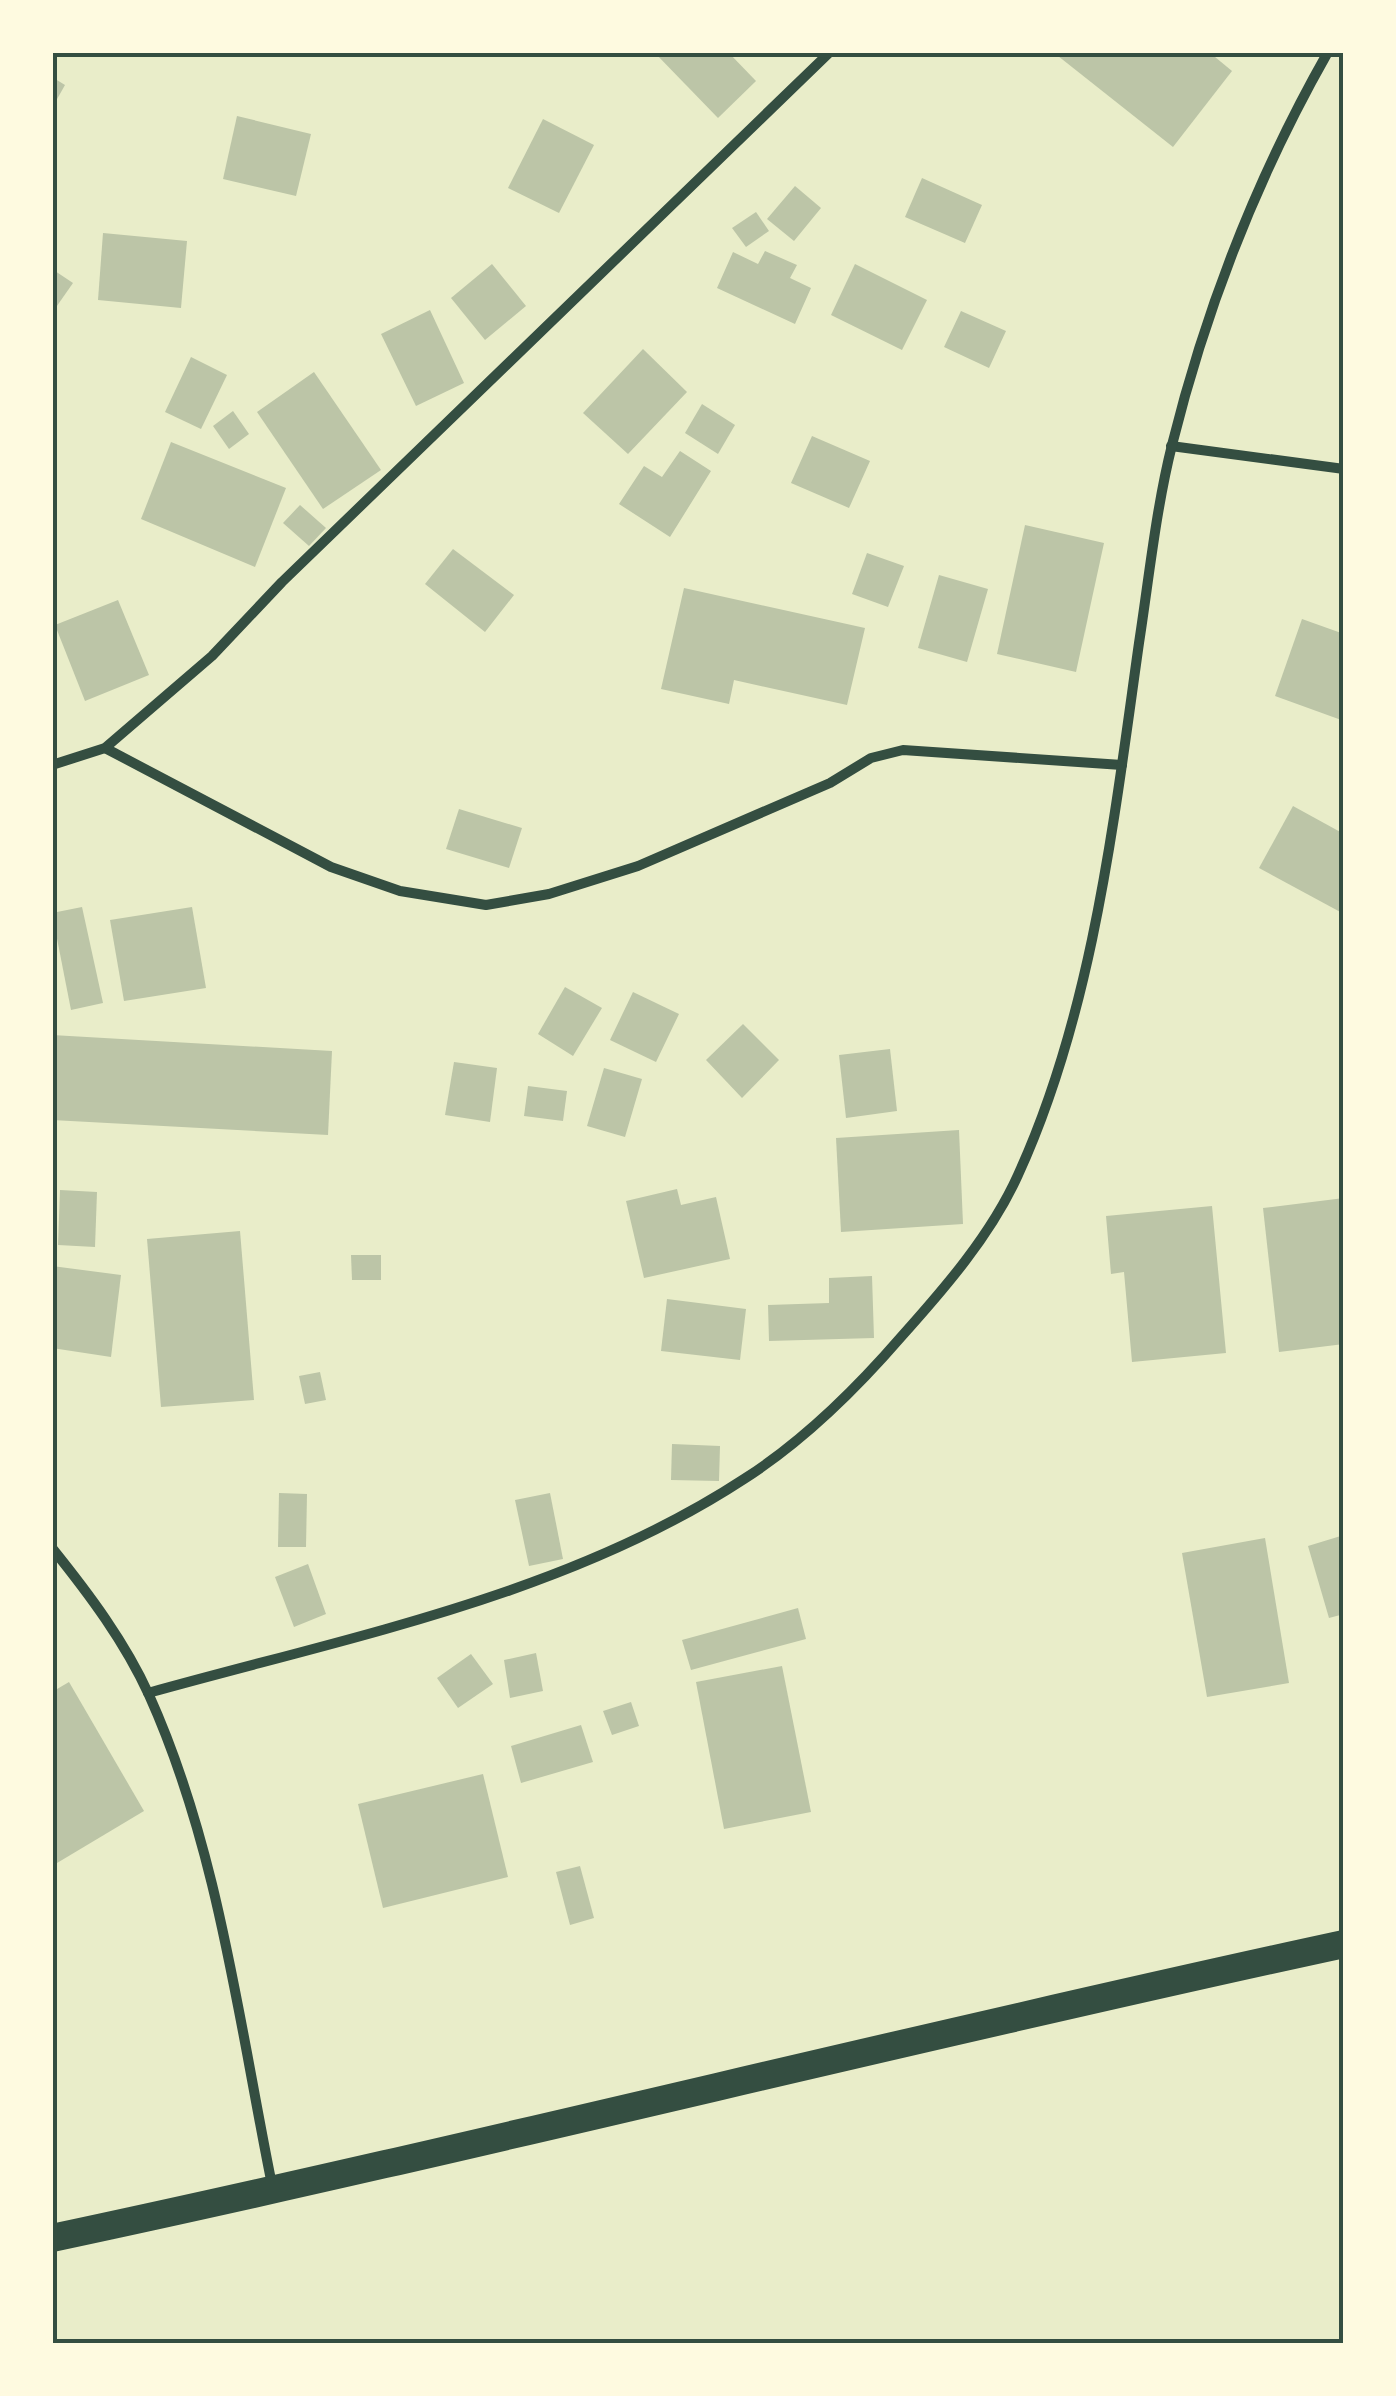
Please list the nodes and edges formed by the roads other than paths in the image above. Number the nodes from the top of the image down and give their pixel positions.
1 (830, 52) edge
2 (1328, 52) edge
3 (1171, 446) junction
4 (1344, 468) edge
5 (104, 748) junction
6 (52, 765) edge
7 (1122, 765) junction
8 (52, 1548) edge
9 (148, 1692) junction
10 (1344, 1944) edge
11 (274, 2191) junction
12 (52, 2238) edge

1 - 5 street
2 - 3 street
3 - 4 street
3 - 7 street
5 - 6 street
5 - 7 street
7 - 9 street
8 - 9 street
9 - 11 street
10 - 11 highway
11 - 12 highway

